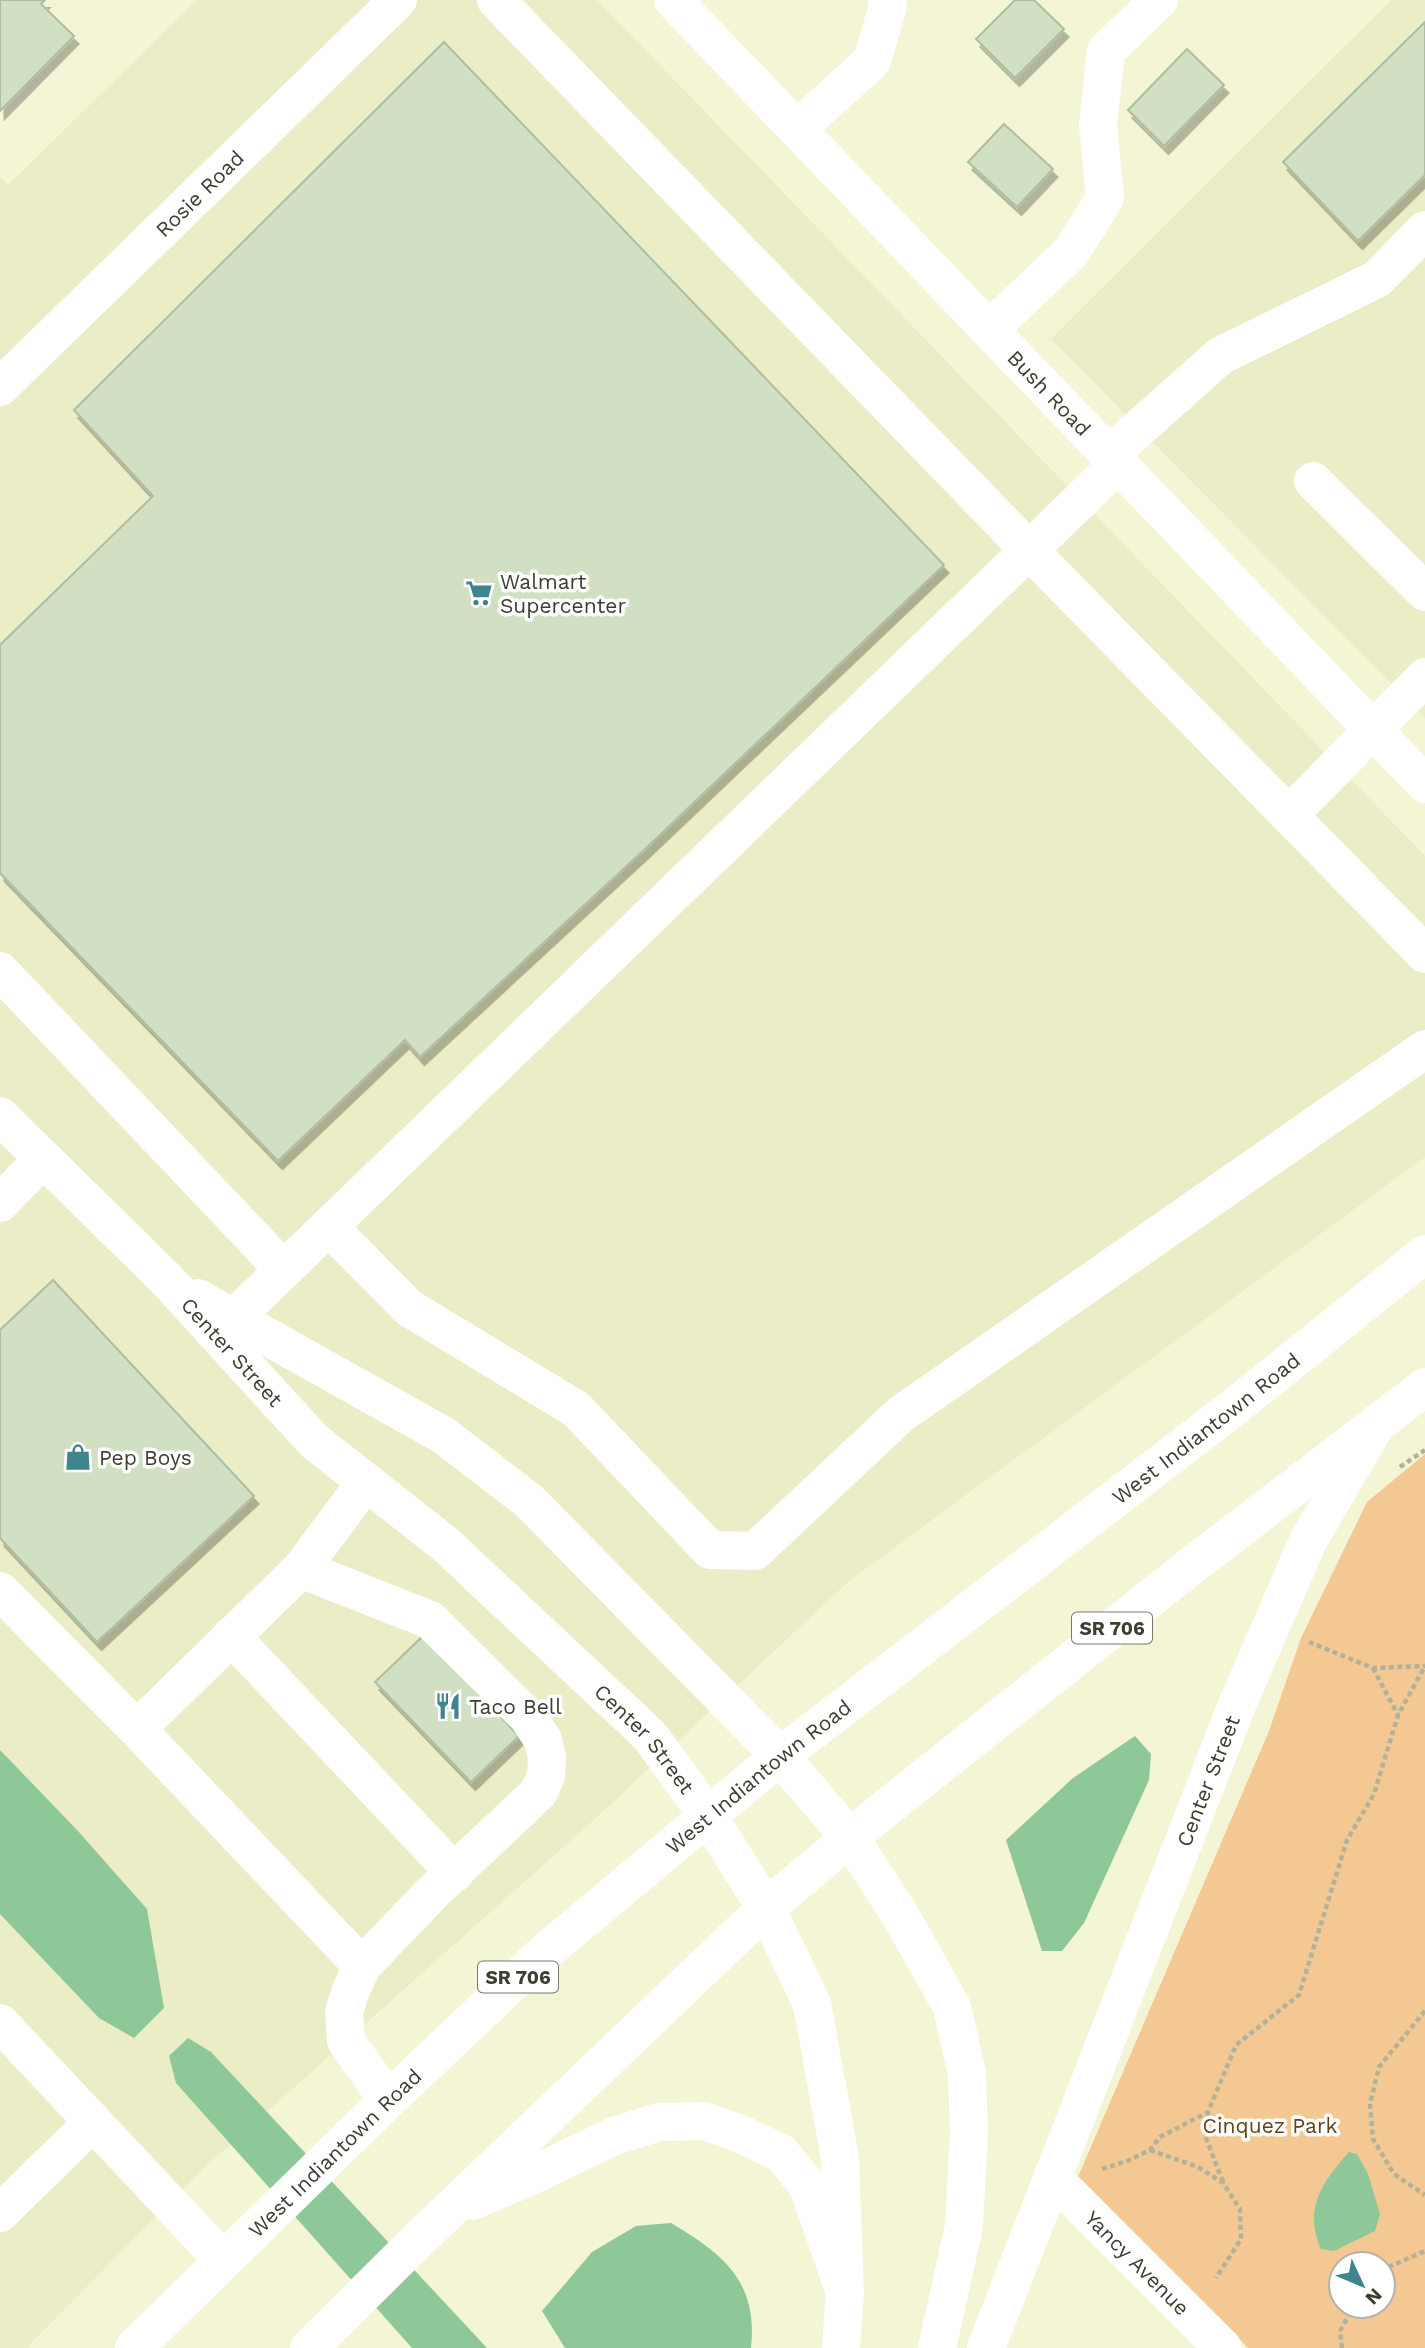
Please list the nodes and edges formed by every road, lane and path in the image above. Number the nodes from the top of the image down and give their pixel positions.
1 (398, 0) edge
2 (496, 0) edge
3 (674, 0) edge
4 (887, 0) edge
5 (1159, 0) edge
6 (797, 129) junction
7 (1425, 230) edge
8 (989, 330) junction
9 (0, 387) edge
10 (1113, 460) junction
11 (1313, 481) dead end
12 (1029, 550) junction
13 (1425, 592) edge
14 (1425, 677) edge
15 (1374, 731) junction
16 (1425, 784) edge
17 (1289, 815) junction
18 (1425, 954) edge
19 (0, 971) edge
20 (1425, 1049) edge
21 (0, 1116) edge
22 (43, 1159) junction
23 (0, 1203) edge
24 (329, 1227) junction
25 (1425, 1254) edge
26 (284, 1270) junction
27 (167, 1280) junction
28 (234, 1318) junction
29 (1425, 1387) edge
30 (1378, 1423) junction
31 (366, 1482) junction
32 (301, 1569) junction
33 (0, 1591) edge
34 (231, 1636) junction
35 (1301, 1638) dead end
36 (1425, 1666) edge
37 (1373, 1668) junction
38 (1398, 1715) junction
39 (137, 1729) junction
40 (780, 1756) junction
41 (708, 1816) junction
42 (849, 1838) junction
43 (455, 1873) junction
44 (766, 1909) junction
45 (362, 1966) junction
46 (1425, 2011) edge
47 (0, 2023) edge
48 (388, 2100) junction
49 (1208, 2112) junction
50 (93, 2122) junction
51 (1150, 2150) junction
52 (1098, 2171) dead end
53 (1052, 2177) junction
54 (1223, 2183) junction
55 (1425, 2195) edge
56 (454, 2208) junction
57 (0, 2213) edge
58 (1425, 2251) edge
59 (223, 2260) junction
60 (1397, 2263) edge
61 (1216, 2278) dead end
62 (845, 2293) junction
63 (1346, 2320) edge
64 (134, 2348) edge
65 (309, 2348) edge
66 (841, 2348) edge
67 (937, 2348) edge
68 (986, 2348) edge
69 (1223, 2348) edge
70 (1342, 2348) edge

1 - 9 street, Rosie Road
2 - 12 street
3 - 6 street, Bush Road
4 - 6 street
5 - 8 street
6 - 8 street, Bush Road
7 - 10 street
8 - 10 street, Bush Road
10 - 12 street
10 - 15 street, Bush Road
11 - 13 street
12 - 17 street
12 - 24 street
14 - 15 street
15 - 16 street, Bush Road
15 - 17 street
17 - 18 street
19 - 26 street
20 - 24 street
21 - 22 street, Center Street
22 - 23 street
22 - 27 street, Center Street
24 - 26 street
25 - 40 street, West Indiantown Road / SR 706
26 - 28 street
27 - 28 street, Center Street
27 - 31 street, Center Street
28 - 40 street, Center Street
29 - 30 street, SR 706
30 - 42 street, SR 706
30 - 53 street, Center Street
31 - 32 street
31 - 41 street, Center Street
32 - 34 street
32 - 43 street
33 - 39 street
34 - 39 street
34 - 43 street
35 - 37 path
36 - 37 path
36 - 38 path
37 - 38 path
38 - 49 path
39 - 45 street
40 - 41 street, West Indiantown Road / SR 706
40 - 42 street, Center Street
41 - 44 street, Center Street
41 - 48 street, West Indiantown Road / SR 706
42 - 44 street, SR 706
42 - 67 street, Center Street
43 - 45 street
44 - 56 street, SR 706
44 - 62 street, Center Street
45 - 48 street
46 - 55 path
47 - 50 street
48 - 59 street, West Indiantown Road / SR 706
49 - 51 path
49 - 54 path
50 - 57 street
50 - 59 street
51 - 52 path
51 - 54 path
53 - 68 street, Center Street
53 - 69 street, Yancy Avenue
54 - 61 path
56 - 62 street
56 - 65 street, SR 706
58 - 60 path
59 - 64 street, West Indiantown Road / SR 706
62 - 66 street, Center Street
63 - 70 path

